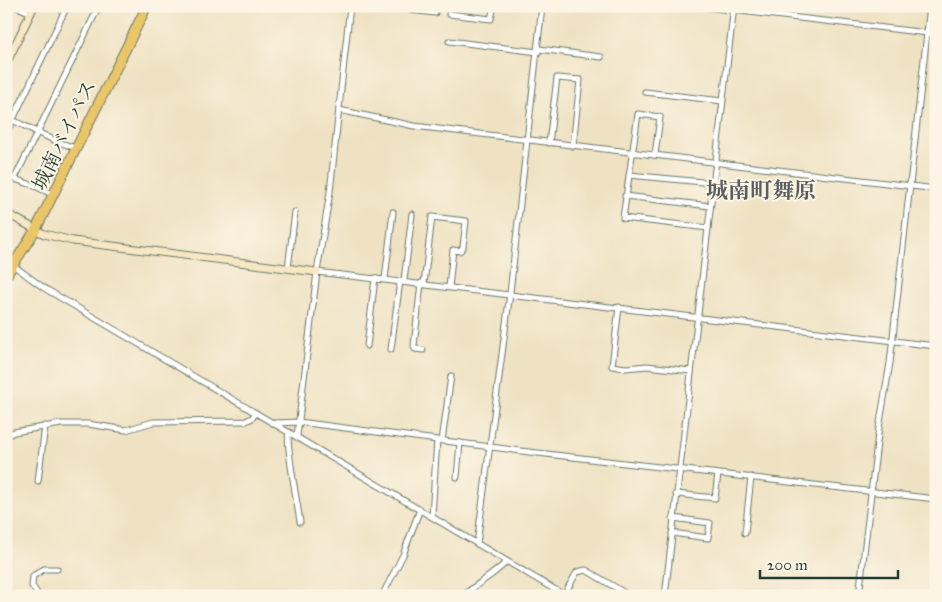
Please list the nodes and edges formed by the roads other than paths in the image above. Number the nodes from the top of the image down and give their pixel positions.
1 (16, 6) edge
2 (67, 6) edge
3 (99, 6) edge
4 (350, 6) edge
5 (409, 6) edge
6 (494, 6) edge
7 (542, 6) edge
8 (697, 6) edge
9 (930, 6) edge
10 (145, 7) edge
11 (733, 8) edge
12 (32, 10) edge
13 (435, 13) dead end
14 (449, 14) dead end
15 (927, 33) junction
16 (936, 34) edge
17 (449, 41) dead end
18 (538, 51) junction
19 (601, 57) dead end
20 (6, 64) edge
21 (645, 92) dead end
22 (722, 101) junction
23 (339, 110) junction
24 (6, 117) edge
25 (13, 120) junction
26 (37, 132) junction
27 (6, 134) edge
28 (527, 141) junction
29 (549, 143) junction
30 (573, 146) junction
31 (78, 148) junction
32 (632, 152) junction
33 (655, 155) junction
34 (715, 162) junction
35 (628, 175) junction
36 (6, 176) edge
37 (15, 178) junction
38 (713, 183) junction
39 (910, 186) junction
40 (936, 189) edge
41 (54, 195) junction
42 (625, 196) junction
43 (710, 206) junction
44 (295, 212) dead end
45 (393, 212) dead end
46 (6, 213) edge
47 (412, 214) dead end
48 (708, 228) junction
49 (36, 229) junction
50 (14, 266) junction
51 (288, 268) junction
52 (317, 272) junction
53 (6, 276) edge
54 (375, 278) junction
55 (385, 279) junction
56 (402, 281) junction
57 (423, 284) junction
58 (449, 286) junction
59 (510, 293) junction
60 (618, 308) junction
61 (697, 319) junction
62 (892, 341) junction
63 (366, 346) dead end
64 (936, 346) edge
65 (390, 349) dead end
66 (423, 350) dead end
67 (691, 371) junction
68 (451, 376) dead end
69 (256, 413) junction
70 (299, 422) junction
71 (274, 423) junction
72 (45, 426) junction
73 (289, 432) junction
74 (6, 436) edge
75 (298, 436) junction
76 (440, 441) junction
77 (460, 443) junction
78 (490, 446) junction
79 (680, 469) junction
80 (718, 474) junction
81 (457, 477) dead end
82 (751, 477) junction
83 (38, 481) dead end
84 (872, 491) junction
85 (676, 494) junction
86 (936, 499) edge
87 (420, 509) junction
88 (432, 516) junction
89 (674, 518) junction
90 (300, 522) dead end
91 (672, 533) junction
92 (745, 533) dead end
93 (477, 544) junction
94 (506, 562) junction
95 (57, 569) dead end
96 (40, 596) edge
97 (382, 596) edge
98 (463, 596) edge
99 (630, 596) edge
100 (664, 596) edge
101 (859, 596) edge

1 - 12 street
2 - 25 street
3 - 26 street
4 - 23 street
5 - 13 street
6 - 14 street
7 - 18 street
8 - 11 street
9 - 15 street
10 - 31 highway, 城南バイパス
11 - 15 street
11 - 22 street
12 - 20 street
15 - 16 street
15 - 39 street
17 - 18 street
18 - 19 street
18 - 28 street
21 - 22 street
22 - 34 street
23 - 28 street
23 - 52 street
24 - 25 street
25 - 26 street
25 - 27 street
26 - 31 street
26 - 37 street
28 - 29 street
28 - 59 street
29 - 30 street
29 - 30 street
30 - 32 street
31 - 41 highway, 城南バイパス
32 - 33 street
32 - 33 street
32 - 35 street
33 - 34 street
34 - 38 street
34 - 39 street
35 - 38 street
35 - 42 street
36 - 37 street
37 - 41 street
38 - 43 street
39 - 40 street
39 - 62 street
41 - 49 highway, 城南バイパス
42 - 43 street
42 - 48 street
43 - 48 street
44 - 51 street
45 - 55 street
46 - 49 street
47 - 56 street
48 - 61 street
49 - 50 highway, 城南バイパス
49 - 51 street
50 - 53 highway, 城南バイパス
50 - 69 street
51 - 52 street
52 - 54 street
52 - 70 street
54 - 55 street
54 - 63 street
55 - 56 street
56 - 57 street
56 - 65 street
57 - 58 street
57 - 58 street
57 - 66 street
58 - 59 street
59 - 60 street
59 - 78 street
60 - 61 street
60 - 67 street
61 - 62 street
61 - 67 street
62 - 64 street
62 - 84 street
67 - 79 street
68 - 76 street
69 - 71 street
69 - 72 street
70 - 71 street
70 - 75 street
70 - 76 street
71 - 73 street
72 - 74 street
72 - 83 street
73 - 75 street
73 - 90 street
75 - 87 street
76 - 77 street
76 - 88 street
77 - 78 street
77 - 81 street
78 - 79 street
78 - 93 street
79 - 80 street
79 - 85 street
80 - 82 street
80 - 85 street
82 - 84 street
82 - 92 street
84 - 86 street
84 - 101 street
85 - 89 street
87 - 88 street
87 - 97 street
88 - 93 street
89 - 91 street
89 - 91 street
91 - 100 street
93 - 94 street
94 - 98 street
94 - 99 street
95 - 96 street

